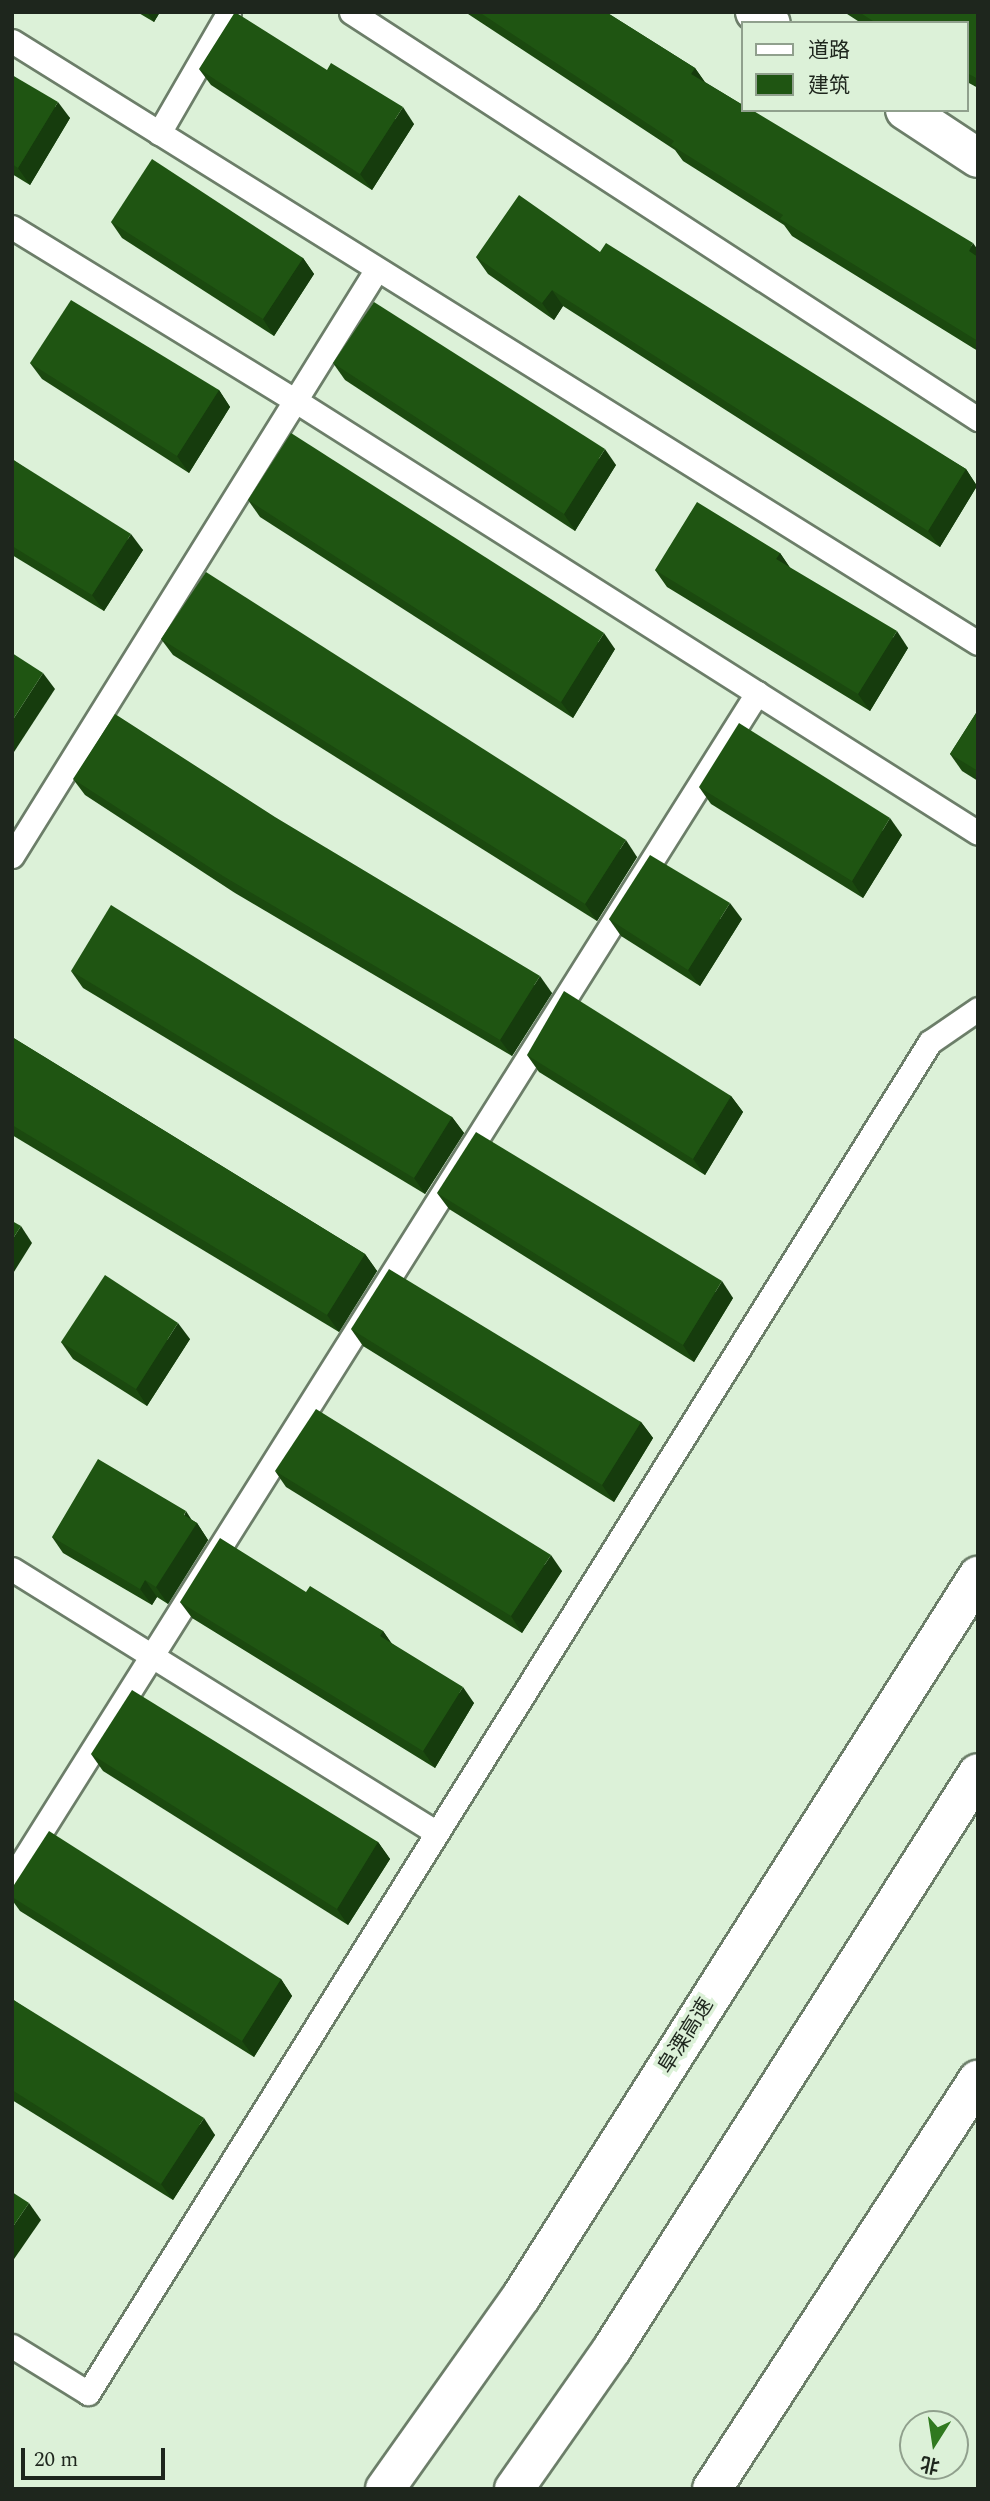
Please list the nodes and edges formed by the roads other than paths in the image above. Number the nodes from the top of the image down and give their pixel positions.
1 (229, 12) edge
2 (351, 12) edge
3 (12, 41) edge
4 (908, 112) edge
5 (159, 133) junction
6 (978, 158) edge
7 (12, 227) edge
8 (377, 269) junction
9 (296, 401) junction
10 (978, 419) edge
11 (978, 643) edge
12 (757, 693) junction
13 (978, 833) edge
14 (12, 856) edge
15 (978, 1009) edge
16 (12, 1569) edge
17 (978, 1576) edge
18 (152, 1656) junction
19 (978, 1773) edge
20 (437, 1833) junction
21 (12, 1878) edge
22 (978, 2081) edge
23 (12, 2346) edge
24 (385, 2489) edge
25 (514, 2489) edge
26 (712, 2489) edge

1 - 5 lane
2 - 10 lane
3 - 5 lane
4 - 6 main road
5 - 8 lane
7 - 9 lane
8 - 9 lane
8 - 11 lane
9 - 12 lane
9 - 14 lane
12 - 13 lane
12 - 18 lane
15 - 20 lane
16 - 18 lane
17 - 24 main road, 阜溧高速
18 - 20 lane
18 - 21 lane
19 - 25 main road
20 - 23 lane
22 - 26 main road

